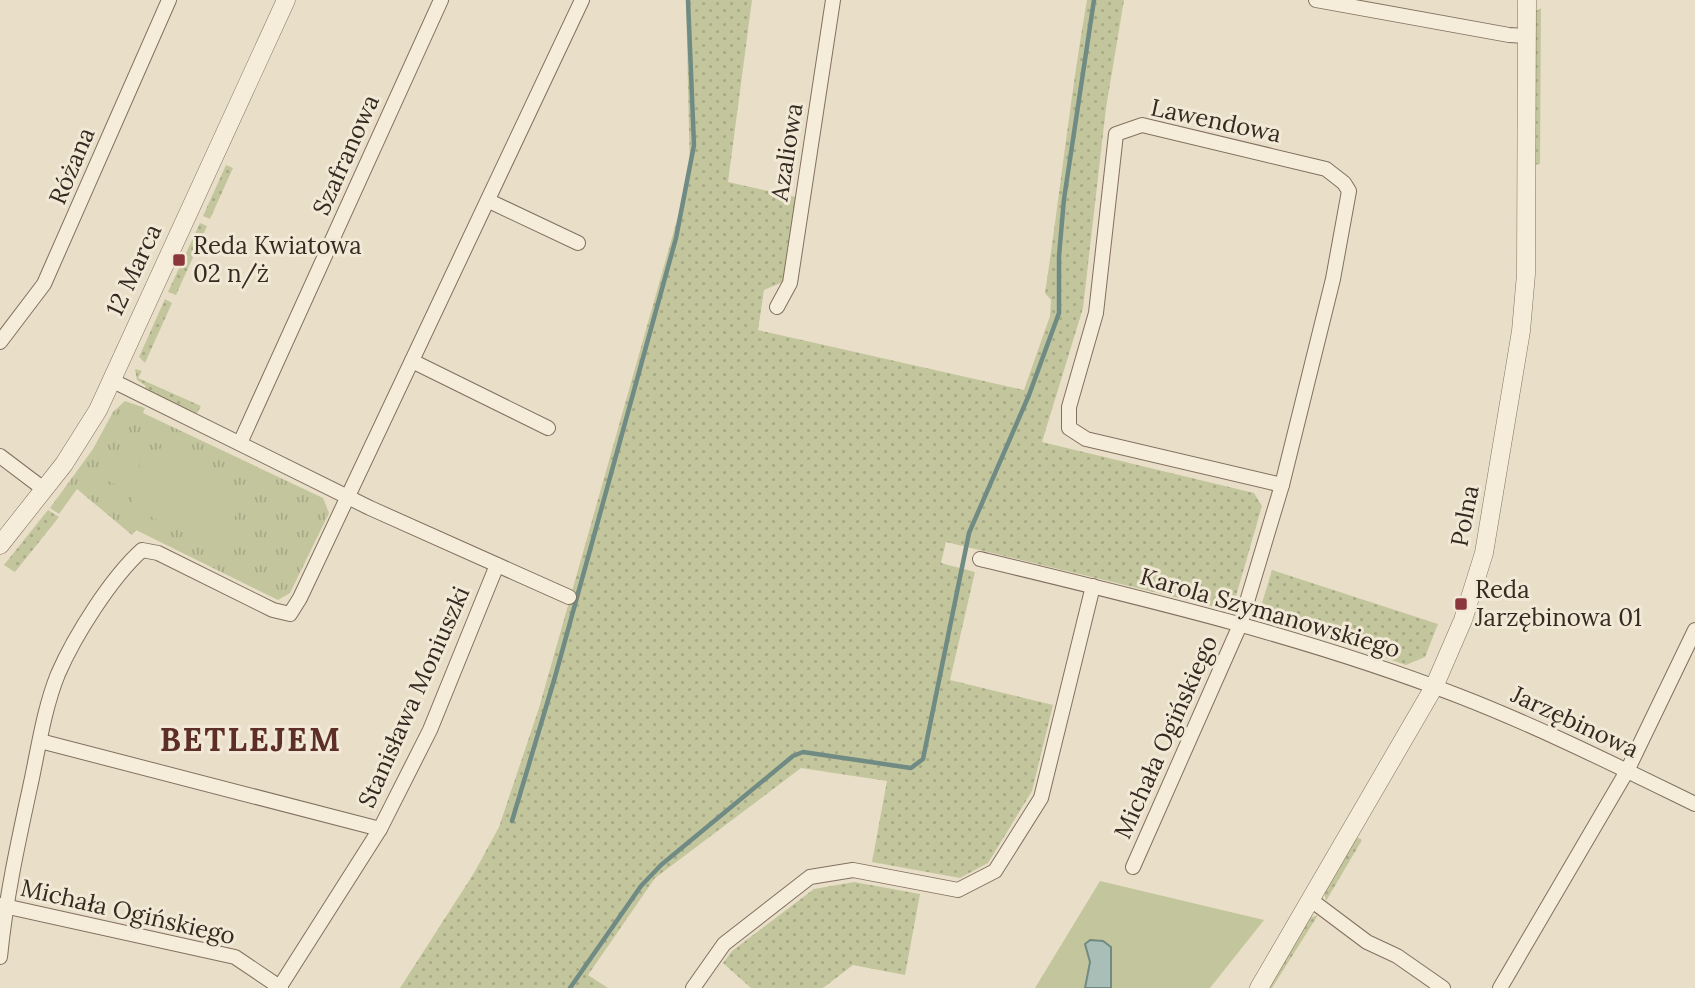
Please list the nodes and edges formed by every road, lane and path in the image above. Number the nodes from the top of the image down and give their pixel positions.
1 (169, 0) edge
2 (286, 0) edge
3 (441, 0) edge
4 (582, 0) edge
5 (833, 0) edge
6 (1317, 0) edge
7 (1527, 0) edge
8 (1527, 36) junction
9 (489, 201) junction
10 (578, 243) dead end
11 (777, 307) dead end
12 (0, 342) edge
13 (412, 361) junction
14 (111, 380) junction
15 (548, 428) dead end
16 (240, 443) junction
17 (0, 456) edge
18 (1282, 485) junction
19 (44, 490) junction
20 (348, 498) junction
21 (0, 545) edge
22 (981, 559) dead end
23 (497, 565) junction
24 (1093, 586) junction
25 (569, 597) dead end
26 (1240, 625) junction
27 (1695, 630) edge
28 (1434, 687) junction
29 (40, 741) junction
30 (1627, 771) junction
31 (1695, 804) edge
32 (380, 829) junction
33 (1133, 867) dead end
34 (1311, 900) junction
35 (2, 905) edge
36 (0, 957) edge
37 (280, 988) edge
38 (693, 988) edge
39 (1259, 988) edge
40 (1443, 988) edge
41 (1500, 988) edge

1 - 12 street, Różana
2 - 14 street, 12 Marca
3 - 16 street, Szafranowa
4 - 9 street
5 - 11 street, Azaliowa
6 - 8 street
7 - 8 street, Polna
8 - 28 street, Polna
9 - 10 street
9 - 13 street
13 - 15 street
13 - 20 street
14 - 16 street
14 - 19 street, 12 Marca
16 - 20 street
17 - 19 street
18 - 18 street, Lawendowa
18 - 26 street, Lawendowa
19 - 21 street, 12 Marca
20 - 23 street
20 - 29 street
22 - 24 street, Karola Szymanowskiego
23 - 25 street
23 - 32 street, Stanisława Moniuszki
24 - 26 street, Karola Szymanowskiego
24 - 38 street
26 - 28 street, Karola Szymanowskiego
26 - 33 street, Michała Ogińskiego
27 - 30 street
28 - 30 street, Jarzębinowa
28 - 34 street, Polna
29 - 32 street
29 - 35 street
30 - 31 street, Jarzębinowa
30 - 41 street
32 - 37 street, Stanisława Moniuszki
34 - 39 street, Polna
34 - 40 street
35 - 36 street
35 - 37 street, Michała Ogińskiego

